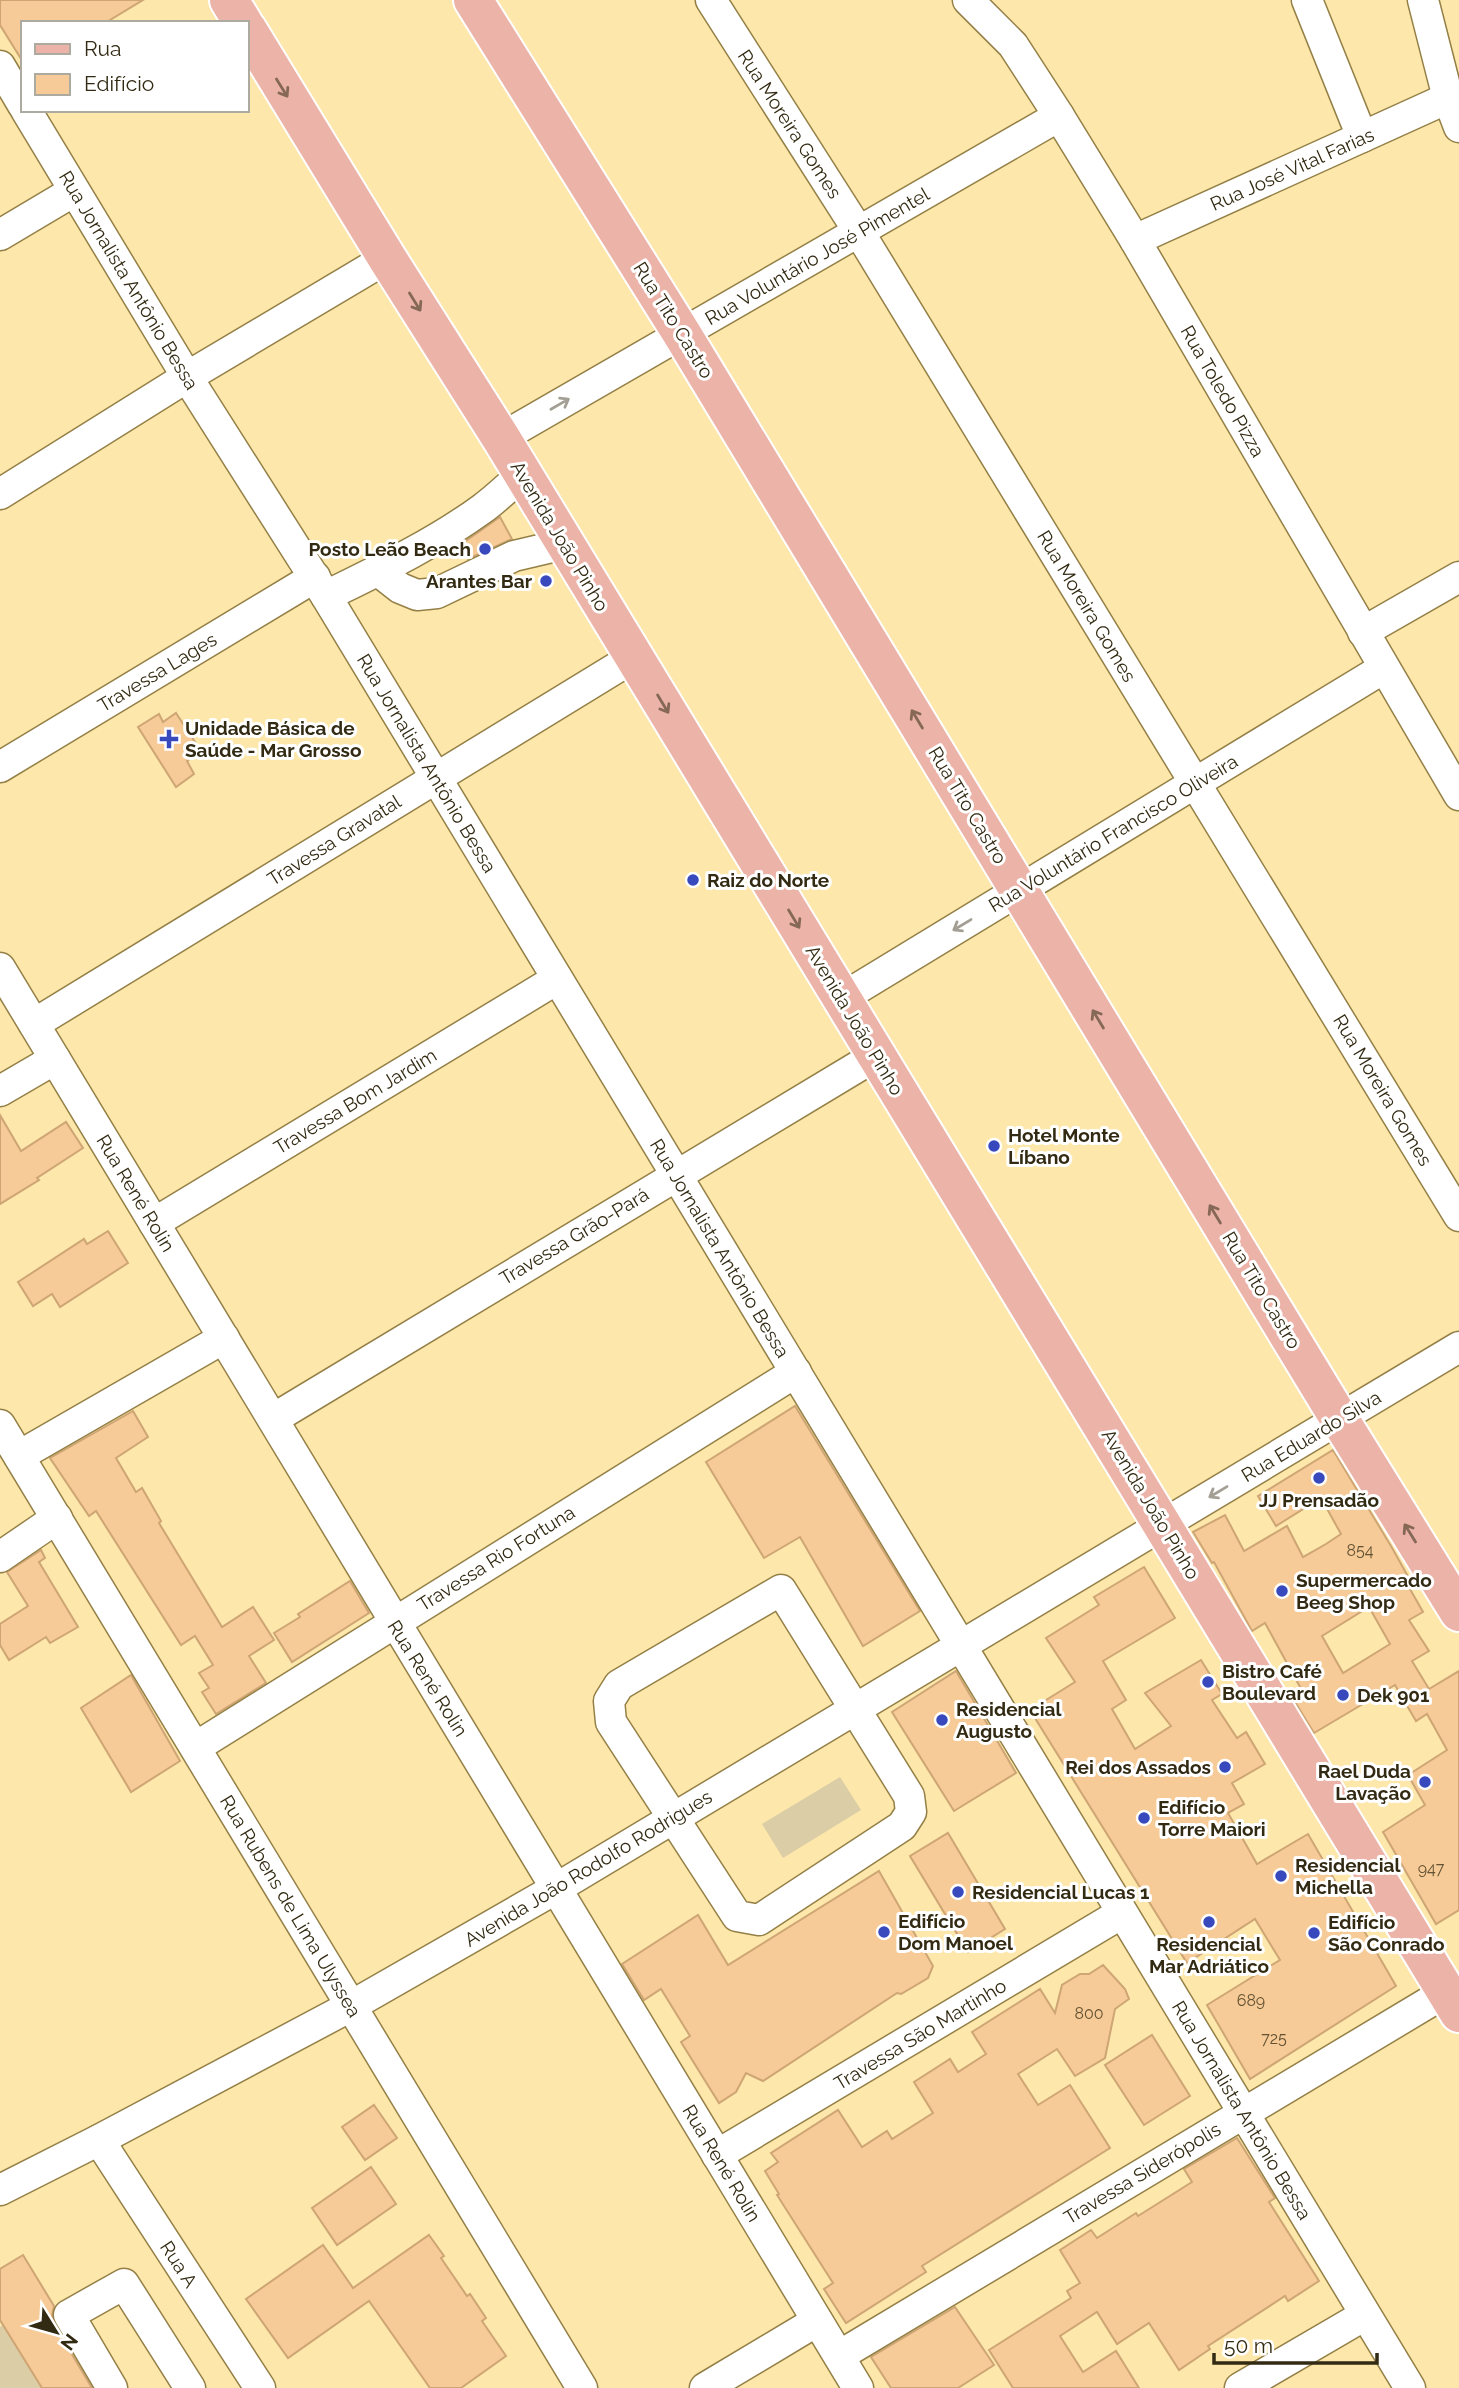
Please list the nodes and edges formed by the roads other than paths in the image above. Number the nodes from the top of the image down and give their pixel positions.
1 (229, 0) edge
2 (474, 0) edge
3 (710, 0) edge
4 (968, 0) edge
5 (1307, 0) edge
6 (1423, 0) edge
7 (242, 21) edge
8 (248, 31) edge
9 (0, 66) edge
10 (1448, 98) junction
11 (21, 101) edge
12 (27, 112) edge
13 (1059, 116) junction
14 (1459, 127) edge
15 (1362, 137) junction
16 (74, 191) junction
17 (859, 232) junction
18 (0, 235) edge
19 (1135, 240) junction
20 (387, 258) junction
21 (682, 334) junction
22 (187, 377) junction
23 (501, 438) junction
24 (523, 474) junction
25 (0, 494) edge
26 (565, 544) junction
27 (377, 570) junction
28 (1459, 577) edge
29 (320, 586) junction
30 (1363, 632) junction
31 (634, 657) junction
32 (1384, 668) junction
33 (0, 767) edge
34 (436, 777) junction
35 (1195, 783) junction
36 (1459, 795) edge
37 (1020, 890) junction
38 (0, 968) edge
39 (557, 979) junction
40 (842, 998) junction
41 (34, 1024) junction
42 (877, 1055) junction
43 (55, 1059) junction
44 (0, 1091) edge
45 (676, 1175) junction
46 (1459, 1216) edge
47 (154, 1223) junction
48 (224, 1338) junction
49 (1459, 1346) edge
50 (796, 1372) junction
51 (273, 1419) junction
52 (1340, 1419) junction
53 (0, 1424) edge
54 (19, 1456) junction
55 (57, 1518) junction
56 (1163, 1525) junction
57 (0, 1557) edge
58 (1459, 1612) edge
59 (393, 1622) junction
60 (960, 1645) junction
61 (855, 1708) junction
62 (196, 1746) junction
63 (674, 1818) junction
64 (557, 1888) junction
65 (1122, 1913) junction
66 (1452, 2003) edge
67 (351, 2006) junction
68 (1242, 2112) junction
69 (99, 2140) junction
70 (717, 2155) junction
71 (0, 2190) edge
72 (1365, 2315) junction
73 (817, 2321) junction
74 (839, 2356) junction
75 (112, 2388) edge
76 (190, 2388) edge
77 (260, 2388) edge
78 (582, 2388) edge
79 (705, 2388) edge
80 (858, 2388) edge
81 (1240, 2388) edge
82 (1410, 2388) edge

1 - 7 main road
2 - 21 main road, Rua Tito Castro
3 - 17 street, Rua Moreira Gomes
4 - 13 street, Rua Toledo Pizza
5 - 15 street
6 - 10 street
8 -> 20 main road, Avenida João Pinho
9 - 11 street
10 - 14 street
10 - 15 street, Rua José Vital Farias
12 - 16 street, Rua Jornalista Antônio Bessa
13 - 17 street, Rua Voluntário José Pimentel
13 - 19 street, Rua Toledo Pizza
15 - 19 street, Rua José Vital Farias
16 - 18 street
16 - 22 street, Rua Jornalista Antônio Bessa
17 - 21 street, Rua Voluntário José Pimentel
17 - 35 street, Rua Moreira Gomes
19 - 30 street, Rua Toledo Pizza
20 - 22 street
20 -> 23 main road, Avenida João Pinho
23 -> 21 street, Rua Voluntário José Pimentel
37 -> 21 main road, Rua Tito Castro
22 - 25 street
22 - 29 street, Rua Jornalista Antônio Bessa
23 - 24 main road, Avenida João Pinho
24 - 26 main road, Avenida João Pinho
24 - 27 street, Travessa Lages
26 - 27 street
26 - 31 main road, Avenida João Pinho
27 - 29 street, Travessa Lages
28 - 30 street
29 - 33 street, Travessa Lages
29 - 34 street, Rua Jornalista Antônio Bessa
30 - 32 street, Rua Toledo Pizza
31 - 34 street, Travessa Gravatal
31 -> 40 main road, Avenida João Pinho
32 - 35 street, Rua Voluntário Francisco Oliveira
32 - 36 street, Rua Toledo Pizza
34 - 39 street, Rua Jornalista Antônio Bessa
34 - 41 street, Travessa Gravatal
35 - 37 street, Rua Voluntário Francisco Oliveira
35 - 46 street, Rua Moreira Gomes
37 -> 40 street, Rua Voluntário Francisco Oliveira
52 -> 37 main road, Rua Tito Castro
38 - 41 street, Rua René Rolin
39 - 45 street, Rua Jornalista Antônio Bessa
39 - 47 street, Travessa Bom Jardim
40 - 42 main road, Avenida João Pinho
41 - 43 street, Rua René Rolin
42 - 45 street, Travessa Grão-Pará
42 - 56 main road, Avenida João Pinho
43 - 44 street
43 - 47 street, Rua René Rolin
45 - 50 street, Rua Jornalista Antônio Bessa
45 - 51 street, Travessa Grão-Pará
47 - 48 street, Rua René Rolin
48 - 51 street, Rua René Rolin
48 - 54 street
49 - 52 street, Rua Eduardo Silva
50 - 59 street, Travessa Rio Fortuna
50 - 60 street, Rua Jornalista Antônio Bessa
51 - 59 street, Rua René Rolin
52 -> 56 street, Rua Eduardo Silva
58 -> 52 main road, Rua Tito Castro
53 - 54 street, Rua Rubens de Lima Ulyssea
54 - 55 street, Rua Rubens de Lima Ulyssea
55 - 57 street
55 - 62 street, Rua Rubens de Lima Ulyssea
56 - 60 street, Avenida João Rodolfo Rodrigues
56 - 66 main road, Avenida João Pinho
59 - 62 street, Travessa Rio Fortuna
59 - 64 street, Rua René Rolin
60 - 61 street, Avenida João Rodolfo Rodrigues
60 - 65 street, Rua Jornalista Antônio Bessa
61 - 63 street, Avenida João Rodolfo Rodrigues
61 - 63 street
61 - 63 street
62 - 67 street, Rua Rubens de Lima Ulyssea
63 - 64 street, Avenida João Rodolfo Rodrigues
64 - 67 street, Avenida João Rodolfo Rodrigues
64 - 70 street, Rua René Rolin
65 - 68 street, Rua Jornalista Antônio Bessa
65 - 70 street, Travessa São Martinho
66 - 68 street, Travessa Siderópolis
67 - 69 street, Avenida João Rodolfo Rodrigues
67 - 78 street, Rua Rubens de Lima Ulyssea
68 - 72 street, Rua Jornalista Antônio Bessa
68 - 74 street, Travessa Siderópolis
69 - 71 street, Avenida João Rodolfo Rodrigues
69 - 77 street, Rua A
70 - 73 street, Rua René Rolin
72 - 81 street
72 - 82 street, Rua Jornalista Antônio Bessa
73 - 74 street, Rua René Rolin
73 - 79 street
74 - 80 street, Rua René Rolin
75 - 76 street

